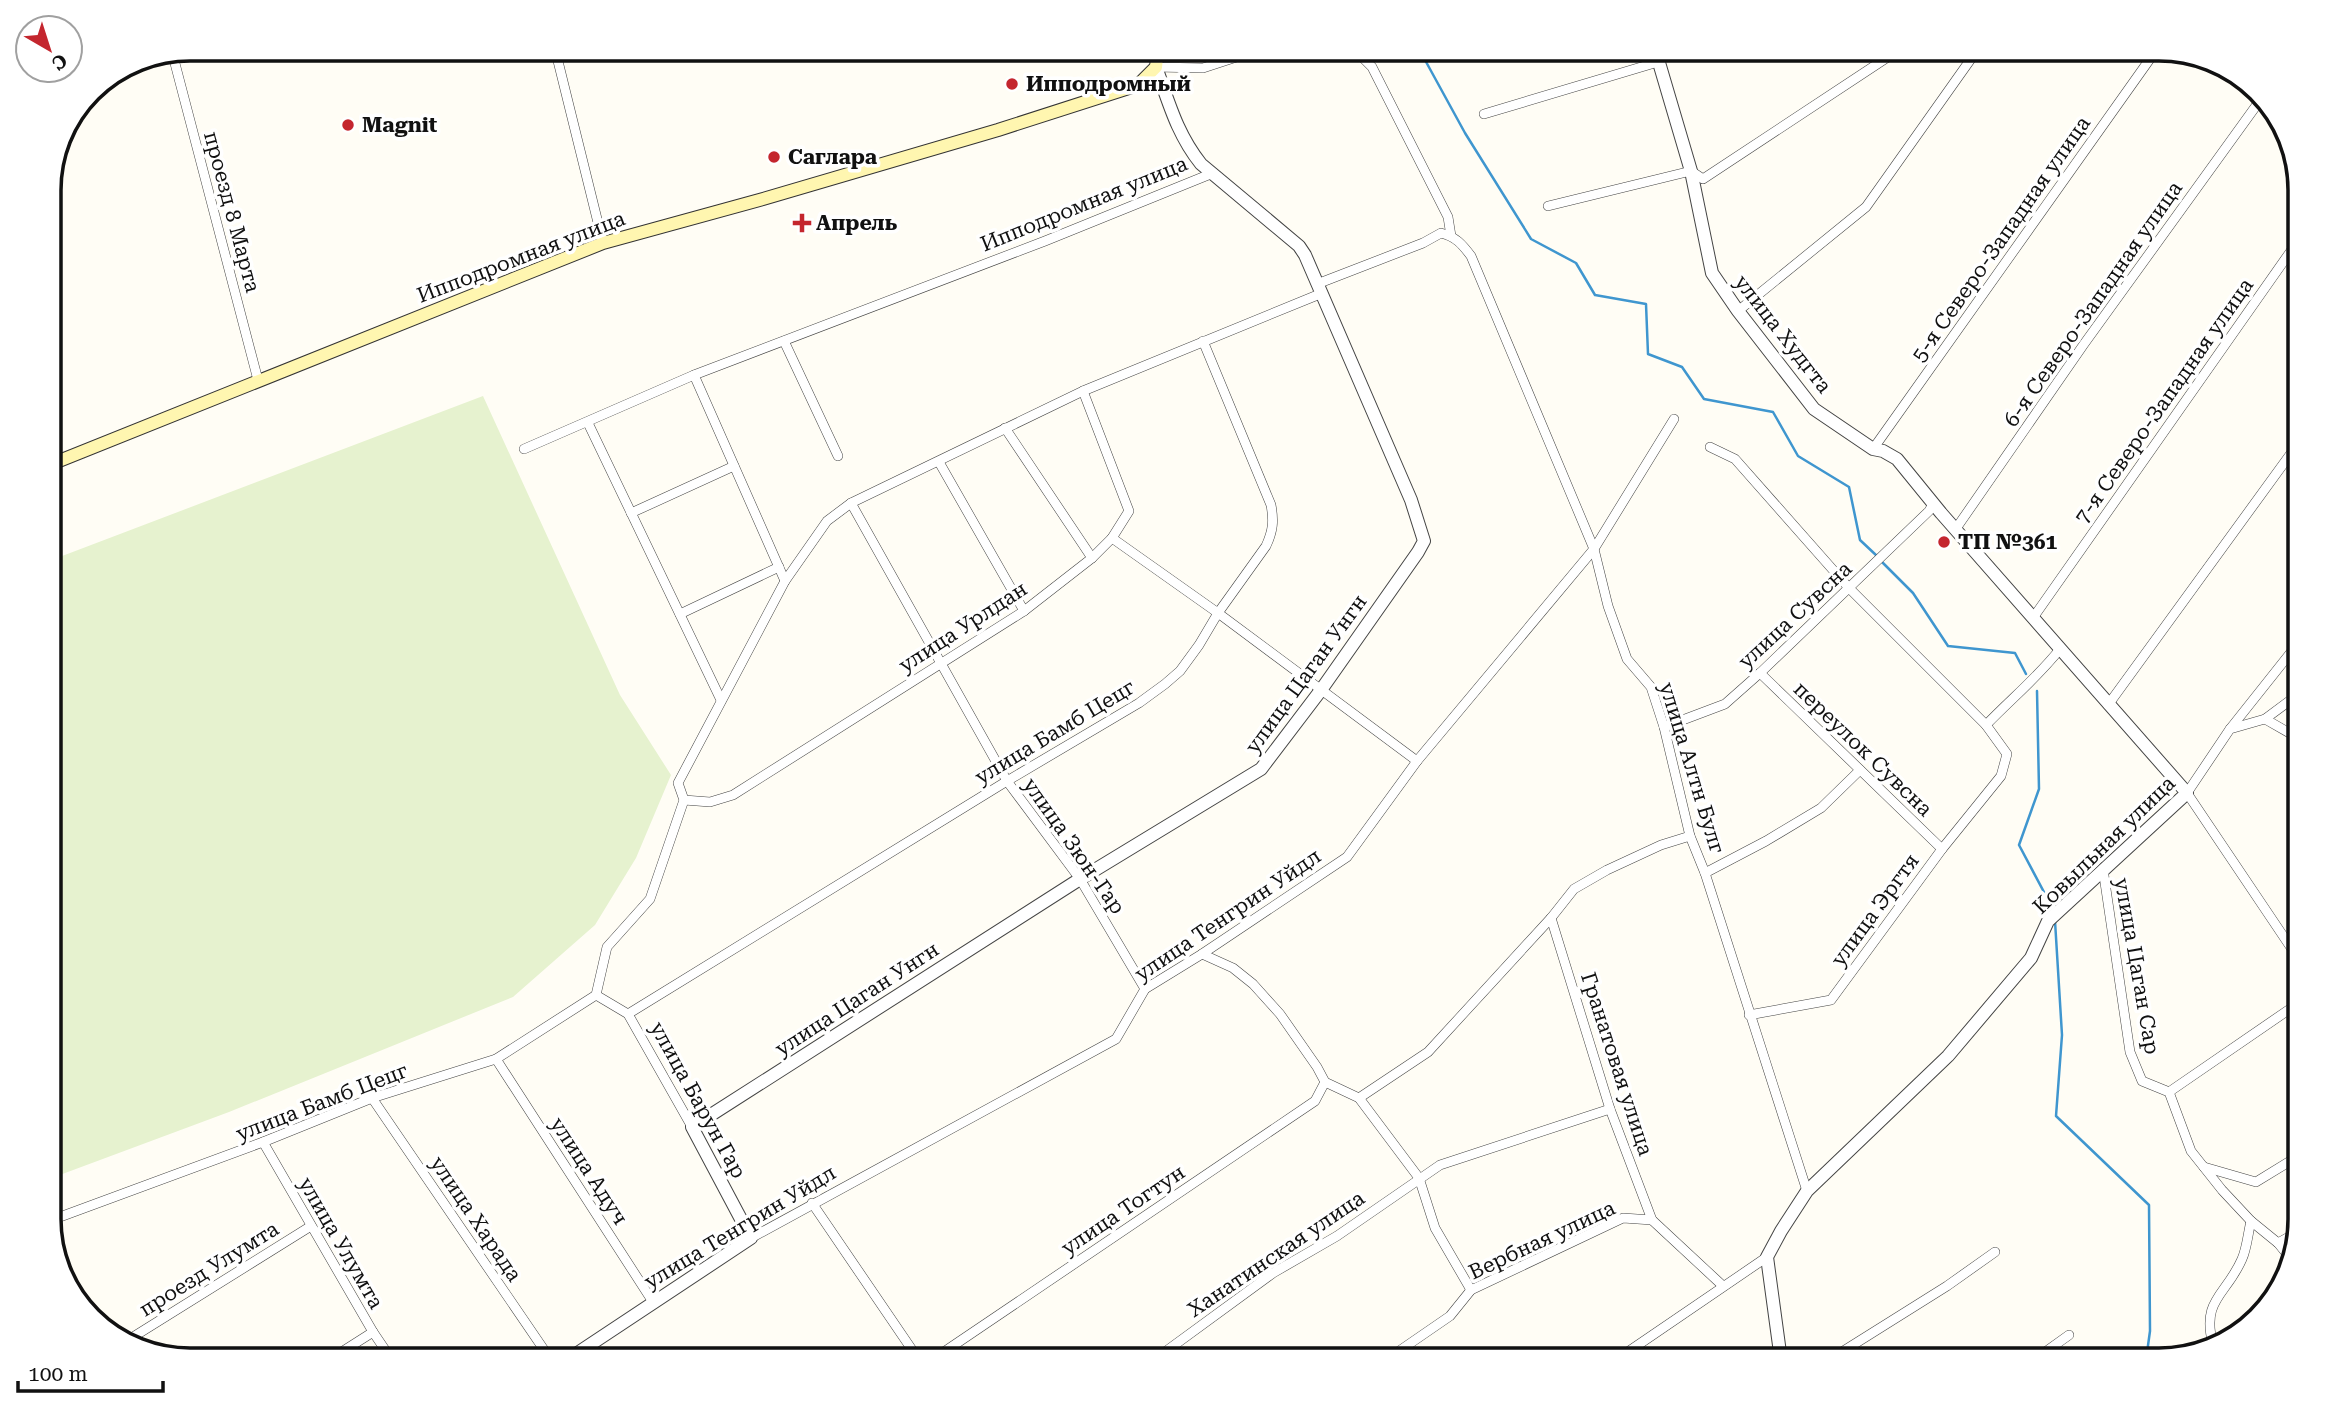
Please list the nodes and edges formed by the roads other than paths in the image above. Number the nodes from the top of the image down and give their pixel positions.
1 (558, 61) edge
2 (1157, 61) edge
3 (1224, 61) edge
4 (1366, 61) edge
5 (1639, 61) edge
6 (1658, 61) edge
7 (1882, 61) edge
8 (1969, 61) edge
9 (2148, 61) edge
10 (175, 62) edge
11 (1156, 67) junction
12 (2256, 106) edge
13 (1484, 114) dead end
14 (1690, 172) junction
15 (1213, 173) junction
16 (1548, 206) dead end
17 (1451, 236) junction
18 (603, 243) junction
19 (2287, 256) edge
20 (1319, 289) junction
21 (1738, 311) junction
22 (784, 341) junction
23 (1203, 341) junction
24 (694, 375) junction
25 (258, 380) junction
26 (1083, 391) junction
27 (1674, 419) dead end
28 (588, 422) junction
29 (1005, 428) junction
30 (1710, 447) dead end
31 (524, 449) dead end
32 (1873, 449) junction
33 (838, 456) dead end
34 (2287, 459) edge
35 (62, 460) edge
36 (939, 462) junction
37 (734, 466) junction
38 (851, 503) junction
39 (1933, 504) junction
40 (631, 513) junction
41 (1955, 530) junction
42 (1112, 538) junction
43 (1594, 549) junction
44 (1093, 558) junction
45 (779, 567) junction
46 (785, 581) junction
47 (1849, 588) junction
48 (1024, 611) junction
49 (1219, 613) junction
50 (680, 614) junction
51 (2033, 618) junction
52 (2060, 649) junction
53 (2287, 657) edge
54 (940, 664) junction
55 (1760, 673) junction
56 (1321, 690) junction
57 (721, 700) junction
58 (2288, 702) edge
59 (2109, 705) junction
60 (2265, 719) junction
61 (1986, 725) junction
62 (1664, 727) junction
63 (2230, 729) junction
64 (2288, 733) edge
65 (1417, 761) junction
66 (1860, 770) junction
67 (1007, 781) junction
68 (2187, 793) junction
69 (684, 800) junction
70 (1690, 836) junction
71 (1942, 849) junction
72 (2103, 869) junction
73 (1704, 873) junction
74 (1080, 879) junction
75 (1551, 918) junction
76 (2288, 943) edge
77 (1202, 954) junction
78 (1145, 989) junction
79 (596, 995) junction
80 (2288, 1010) edge
81 (628, 1014) junction
82 (1749, 1015) junction
83 (496, 1059) junction
84 (1325, 1082) junction
85 (2169, 1092) junction
86 (372, 1098) junction
87 (1359, 1098) junction
88 (1610, 1109) junction
89 (692, 1127) junction
90 (263, 1142) junction
91 (2288, 1162) edge
92 (2204, 1167) junction
93 (1419, 1178) junction
94 (1807, 1191) junction
95 (812, 1203) junction
96 (62, 1216) edge
97 (1653, 1220) junction
98 (2251, 1221) junction
99 (311, 1226) junction
100 (751, 1238) junction
101 (2286, 1238) edge
102 (2278, 1243) junction
103 (2284, 1250) edge
104 (1996, 1252) dead end
105 (1767, 1257) junction
106 (1723, 1286) junction
107 (1471, 1290) junction
108 (653, 1302) junction
109 (373, 1332) junction
110 (136, 1335) edge
111 (2069, 1335) dead end
112 (2211, 1336) edge
113 (348, 1348) edge
114 (384, 1348) edge
115 (543, 1348) edge
116 (585, 1348) edge
117 (911, 1348) edge
118 (950, 1348) edge
119 (1170, 1348) edge
120 (1403, 1348) edge
121 (1633, 1348) edge
122 (1779, 1348) edge
123 (1848, 1348) edge
124 (2051, 1348) edge

1 - 18 street
2 - 11 main road
3 - 11 street
4 - 17 street
5 - 13 street
6 - 14 street, улица Худгта
7 - 14 street
8 - 21 street
9 - 32 street, 5-я Северо-Западная улица
10 - 25 street, проезд 8 Марта
11 - 15 street, улица Цаган Унгн
11 - 18 main road, Ипподромная улица
12 - 41 street, 6-я Северо-Западная улица
14 - 16 street
14 - 21 street, улица Худгта
15 - 20 street, улица Цаган Унгн
15 - 22 street, Ипподромная улица
17 - 20 street
17 - 43 street, улица Алтн Булг
18 - 25 main road, Ипподромная улица
19 - 51 street, 7-я Северо-Западная улица
20 - 23 street
20 - 56 street, улица Цаган Унгн
21 - 32 street, улица Худгта
22 - 24 street, Ипподромная улица
22 - 33 street
23 - 26 street
23 - 49 street, улица Бамб Цецг
24 - 28 street, Ипподромная улица
24 - 37 street
25 - 35 main road, Ипподромная улица
26 - 29 street
26 - 42 street, улица Урлдан
27 - 43 street, улица Тенгрин Уйдл
28 - 31 street, Ипподромная улица
28 - 40 street
29 - 36 street
29 - 44 street
30 - 47 street
32 - 39 street, улица Худгта
34 - 59 street
36 - 38 street
36 - 48 street
37 - 40 street
37 - 45 street
38 - 46 street
38 - 54 street, улица Зюн-Гар
39 - 41 street, улица Худгта
39 - 47 street, улица Сувсна
40 - 50 street
41 - 51 street, улица Худгта
42 - 44 street, улица Урлдан
42 - 49 street
43 - 62 street, улица Алтн Булг
43 - 65 street, улица Тенгрин Уйдл
44 - 48 street, улица Урлдан
45 - 46 street
45 - 50 street
46 - 57 street
47 - 55 street, улица Сувсна
47 - 61 street
48 - 54 street, улица Урлдан
49 - 56 street
49 - 67 street, улица Бамб Цецг
50 - 57 street
51 - 52 street, улица Худгта
52 - 59 street, улица Худгта
52 - 61 street
53 - 63 street, Ковыльная улица
54 - 67 street, улица Зюн-Гар
54 - 69 street, улица Урлдан
55 - 62 street, улица Сувсна
55 - 66 street, переулок Сувсна
56 - 65 street
56 - 74 street, улица Цаган Унгн
57 - 69 street
58 - 60 street
59 - 68 street, улица Худгта
60 - 63 street
60 - 64 street
61 - 71 street, улица Эргтя
62 - 70 street, улица Алтн Булг
63 - 68 street, Ковыльная улица
65 - 77 street, улица Тенгрин Уйдл
66 - 71 street, переулок Сувсна
66 - 73 street
67 - 74 street, улица Зюн-Гар
67 - 81 street, улица Бамб Цецг
68 - 72 street, Ковыльная улица
68 - 76 street
69 - 79 street
70 - 73 street, улица Алтн Булг
70 - 75 street
71 - 82 street, улица Эргтя
72 - 85 street, улица Цаган Сар
72 - 94 street, Ковыльная улица
73 - 82 street, улица Алтн Булг
74 - 78 street, улица Зюн-Гар
74 - 89 street, улица Цаган Унгн
75 - 87 street
75 - 88 street, Гранатовая улица
77 - 78 street, улица Тенгрин Уйдл
77 - 84 street
78 - 95 street, улица Тенгрин Уйдл
79 - 81 street, улица Барун Гар
79 - 83 street, улица Бамб Цецг
80 - 85 street
81 - 89 street, улица Барун Гар
82 - 94 street, улица Алтн Булг
83 - 86 street, улица Бамб Цецг
83 - 108 street, улица Адуч
84 - 87 street
84 - 118 street, улица Тогтун
85 - 92 street
86 - 90 street, улица Бамб Цецг
86 - 115 street, улица Харада
87 - 93 street
88 - 93 street, Ханатинская улица
88 - 97 street, Гранатовая улица
89 - 100 street, улица Барун Гар
90 - 96 street, улица Бамб Цецг
90 - 99 street, улица Улумта
91 - 92 street
92 - 98 street
93 - 107 street
93 - 119 street, Ханатинская улица
94 - 105 street, Ковыльная улица
95 - 100 street, улица Тенгрин Уйдл
95 - 117 street
97 - 106 street
97 - 107 street, Вербная улица
98 - 102 street
98 - 112 street
99 - 109 street, улица Улумта
99 - 110 street, проезд Улумта
100 - 108 street, улица Тенгрин Уйдл
101 - 102 street
102 - 103 street
104 - 123 street
105 - 106 street
105 - 122 street
106 - 121 street
107 - 120 street, Вербная улица
108 - 116 street, улица Тенгрин Уйдл
109 - 113 street
109 - 114 street, улица Улумта
111 - 124 street

